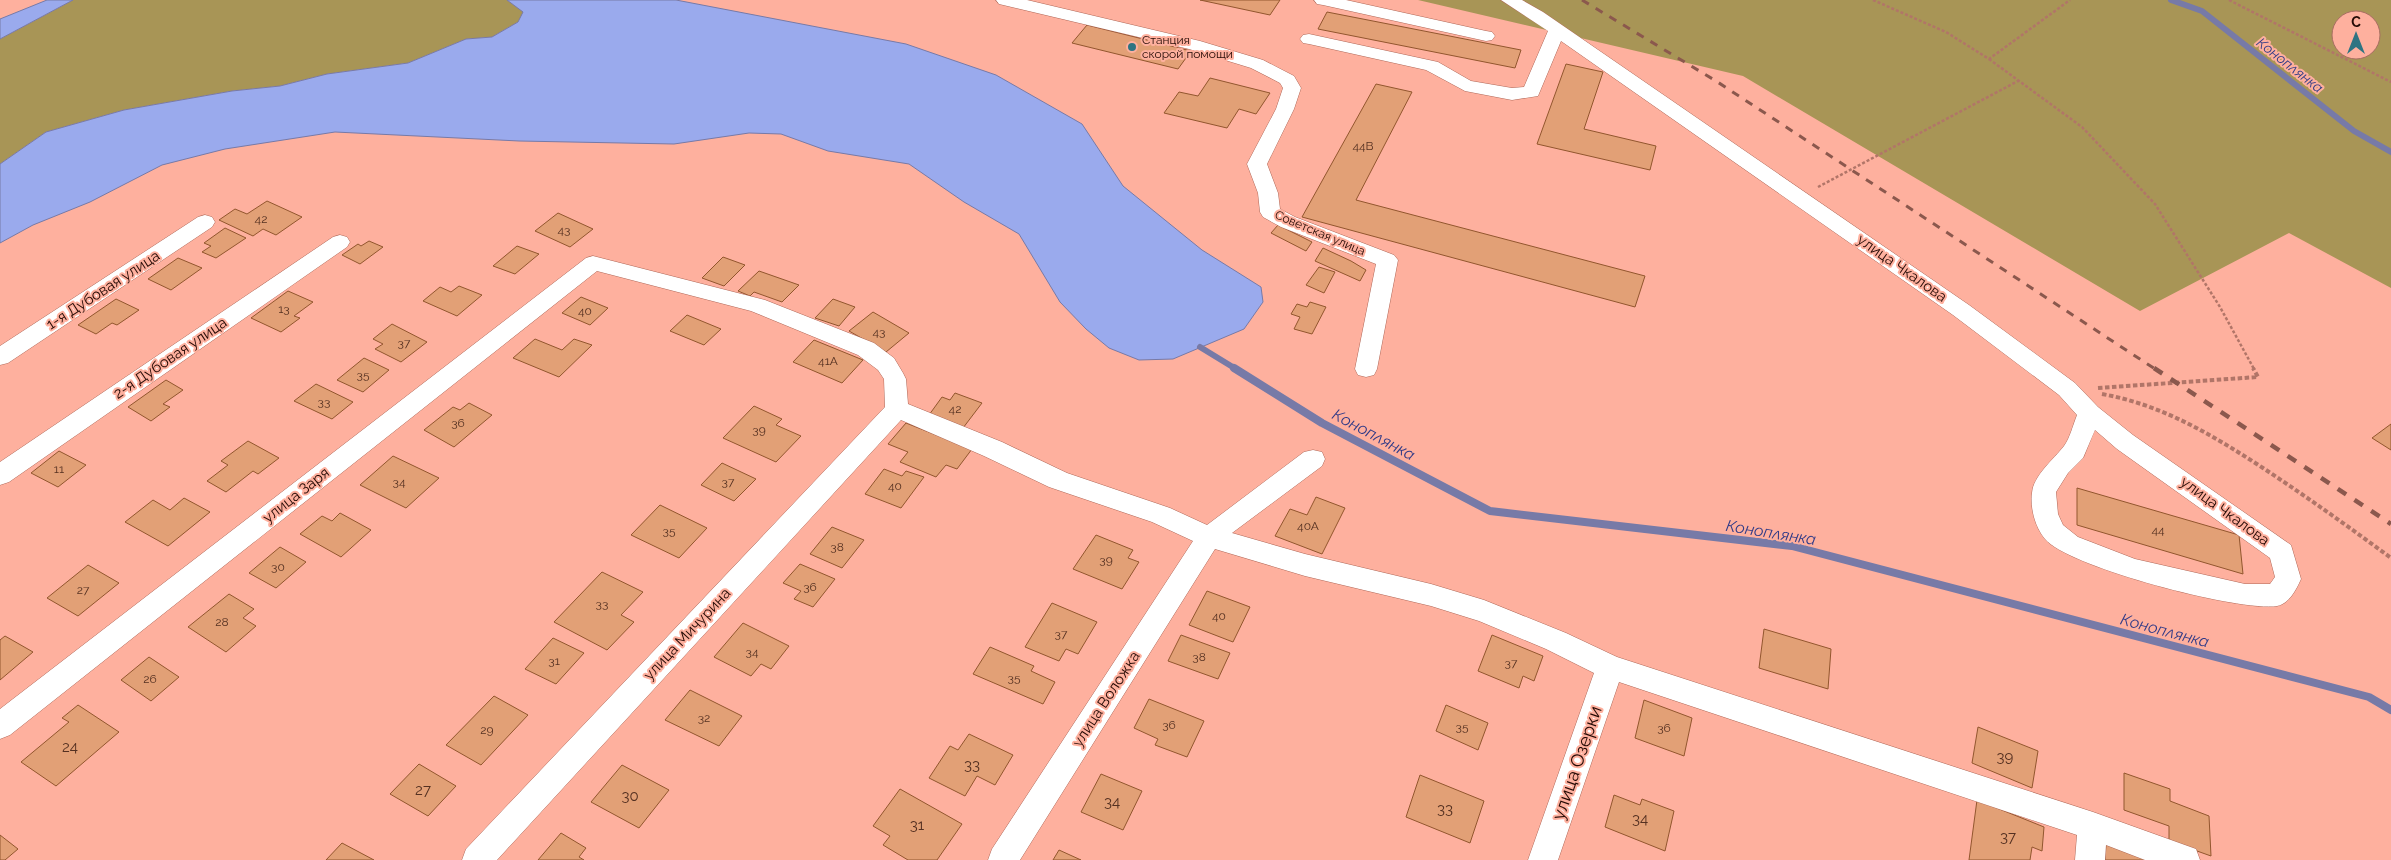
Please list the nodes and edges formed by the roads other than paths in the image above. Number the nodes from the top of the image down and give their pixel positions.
1 (1005, 0) edge
2 (1323, 0) edge
3 (1510, 0) edge
4 (1558, 30) junction
5 (1486, 36) dead end
6 (1309, 39) dead end
7 (205, 222) dead end
8 (340, 242) dead end
9 (0, 357) edge
10 (1366, 369) dead end
11 (897, 409) junction
12 (2090, 414) junction
13 (1313, 459) dead end
14 (0, 475) edge
15 (1209, 537) junction
16 (1610, 667) junction
17 (0, 726) edge
18 (2093, 826) junction
19 (477, 860) edge
20 (1003, 860) edge
21 (1543, 860) edge
22 (2090, 860) edge
23 (2185, 860) edge

1 - 10 street, Советская улица
2 - 5 street
3 - 4 street, улица Чкалова
4 - 6 street
4 - 12 street, улица Чкалова
7 - 9 street, 1-я Дубовая улица
8 - 14 street, 2-я Дубовая улица
11 - 15 street
11 - 17 street, улица Заря
11 - 19 street, улица Мичурина
12 - 12 street, улица Чкалова
13 - 15 street
15 - 16 street
15 - 20 street, улица Воложка
16 - 18 street
16 - 21 street, улица Озерки
18 - 22 street
18 - 23 street

